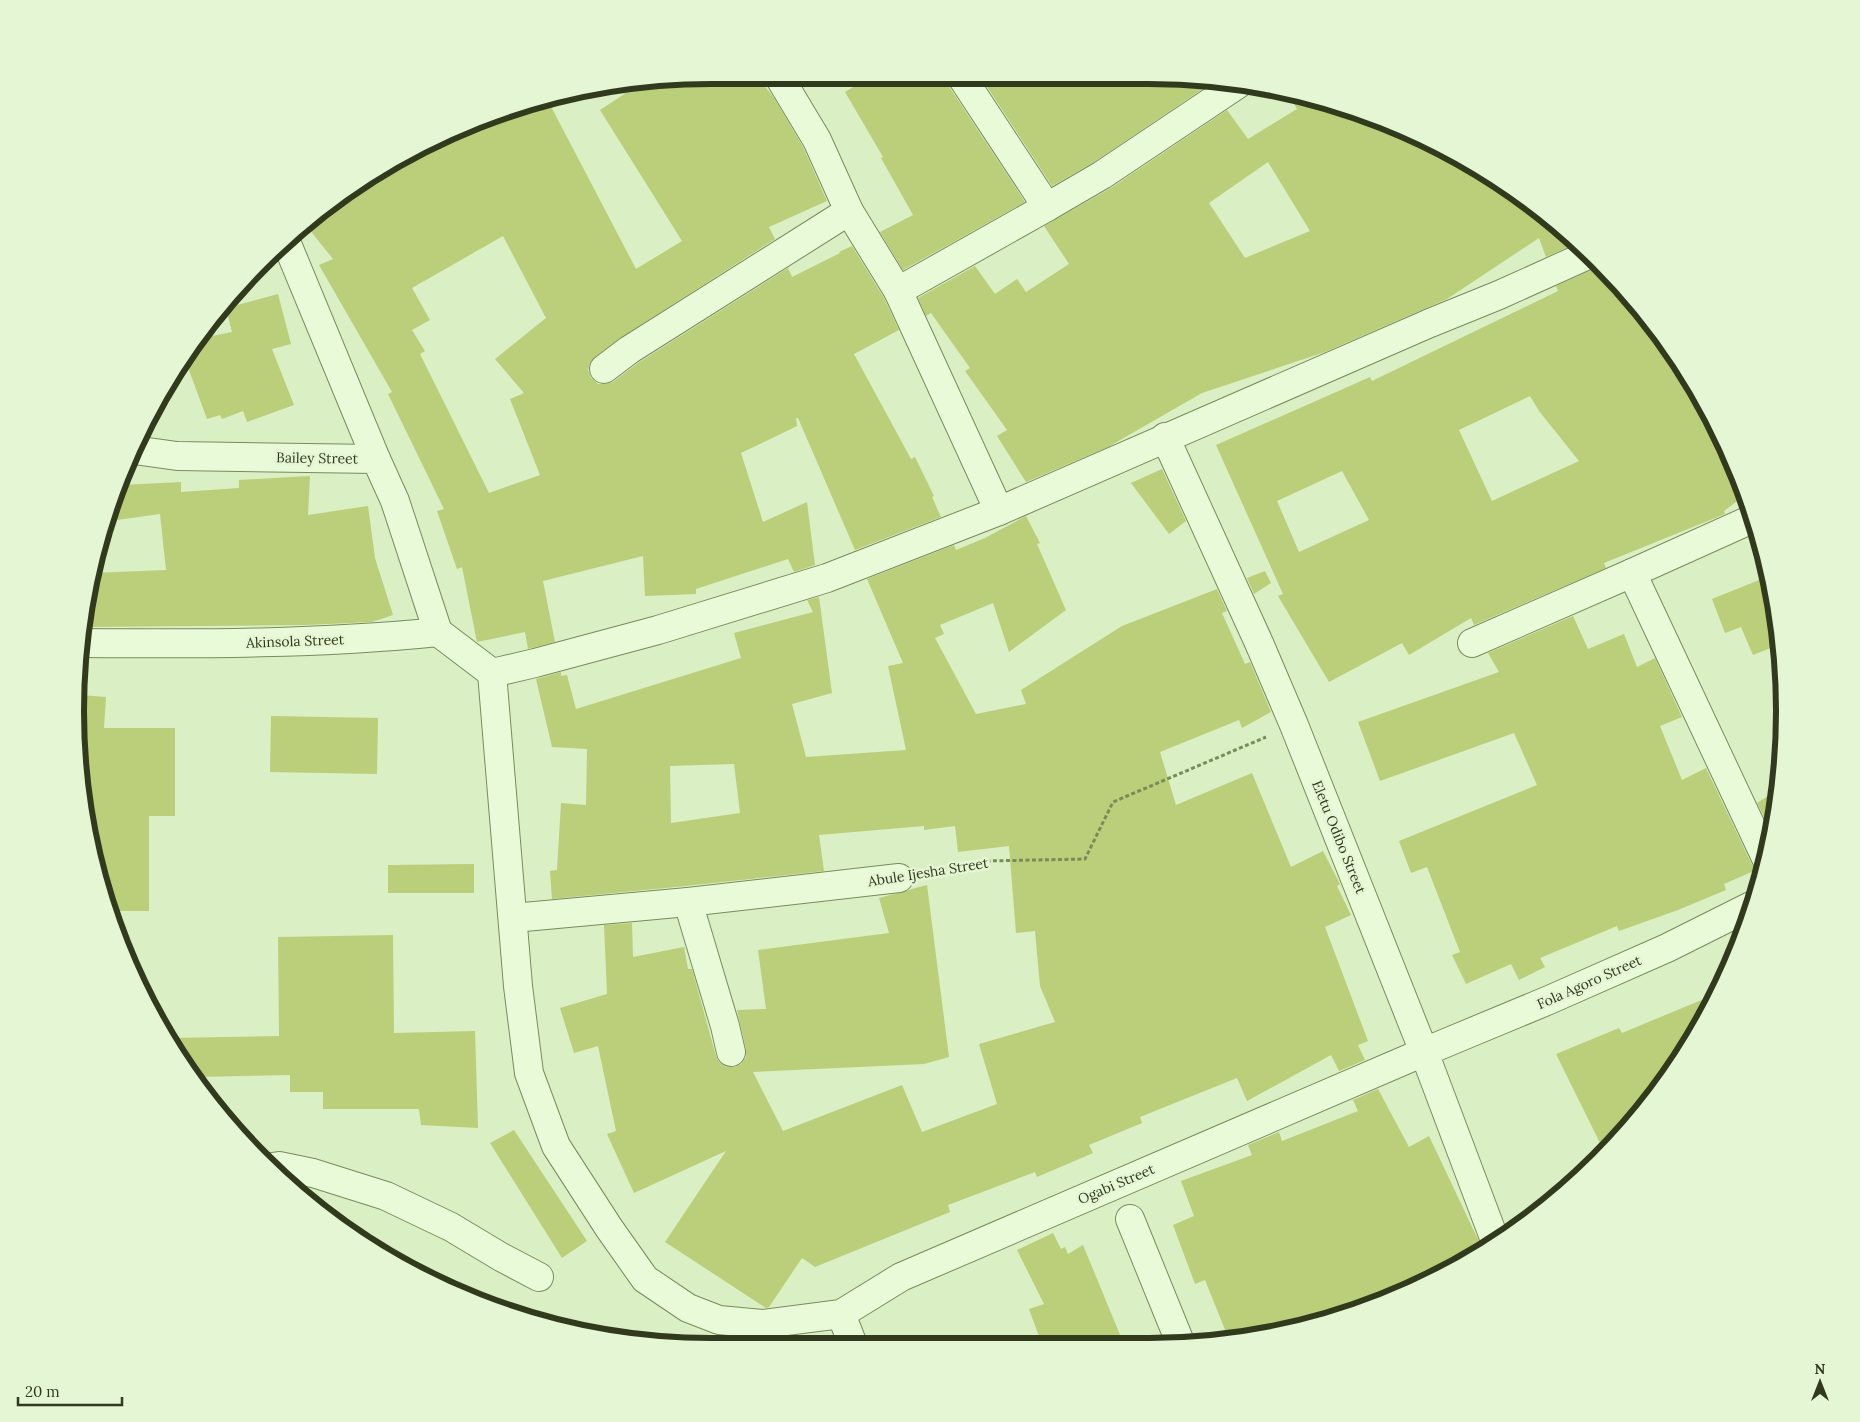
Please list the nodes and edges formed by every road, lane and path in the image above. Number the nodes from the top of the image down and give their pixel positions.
1 (783, 84) edge
2 (966, 84) edge
3 (1231, 89) edge
4 (1046, 207) junction
5 (849, 211) junction
6 (288, 247) edge
7 (1583, 257) edge
8 (898, 291) junction
9 (604, 369) dead end
10 (1165, 437) junction
11 (140, 451) edge
12 (376, 459) junction
13 (999, 511) junction
14 (1747, 521) edge
15 (1632, 573) junction
16 (438, 632) junction
17 (88, 643) edge
18 (1472, 643) dead end
19 (492, 673) junction
20 (1294, 726) junction
21 (1761, 847) edge
22 (899, 878) joint
23 (688, 902) junction
24 (1744, 909) edge
25 (512, 918) junction
26 (731, 1052) dead end
27 (1424, 1052) junction
28 (279, 1166) edge
29 (1130, 1219) dead end
30 (1493, 1235) edge
31 (539, 1276) dead end
32 (841, 1314) junction
33 (1178, 1337) edge
34 (850, 1338) edge

1 - 5 street
2 - 4 street
3 - 4 street
4 - 8 street
5 - 8 street
5 - 9 street
6 - 12 street
7 - 10 street
8 - 13 street
10 - 13 street
10 - 20 street, Eletu Odibo Street
11 - 12 street, Bailey Street
12 - 16 street, Bailey Street
13 - 19 street
14 - 15 street
15 - 18 street
15 - 21 street
16 - 17 street, Akinsola Street
16 - 19 street
19 - 25 street
20 - 22 path, Abule Ijesha Street
20 - 27 street, Eletu Odibo Street
22 - 23 street, Abule Ijesha Street
23 - 25 street, Abule Ijesha Street
23 - 26 street
24 - 27 street, Fola Agoro Street
25 - 32 street
27 - 30 street, Eletu Odibo Street
27 - 32 street, Ogabi Street
28 - 31 street
29 - 33 street
32 - 34 street

